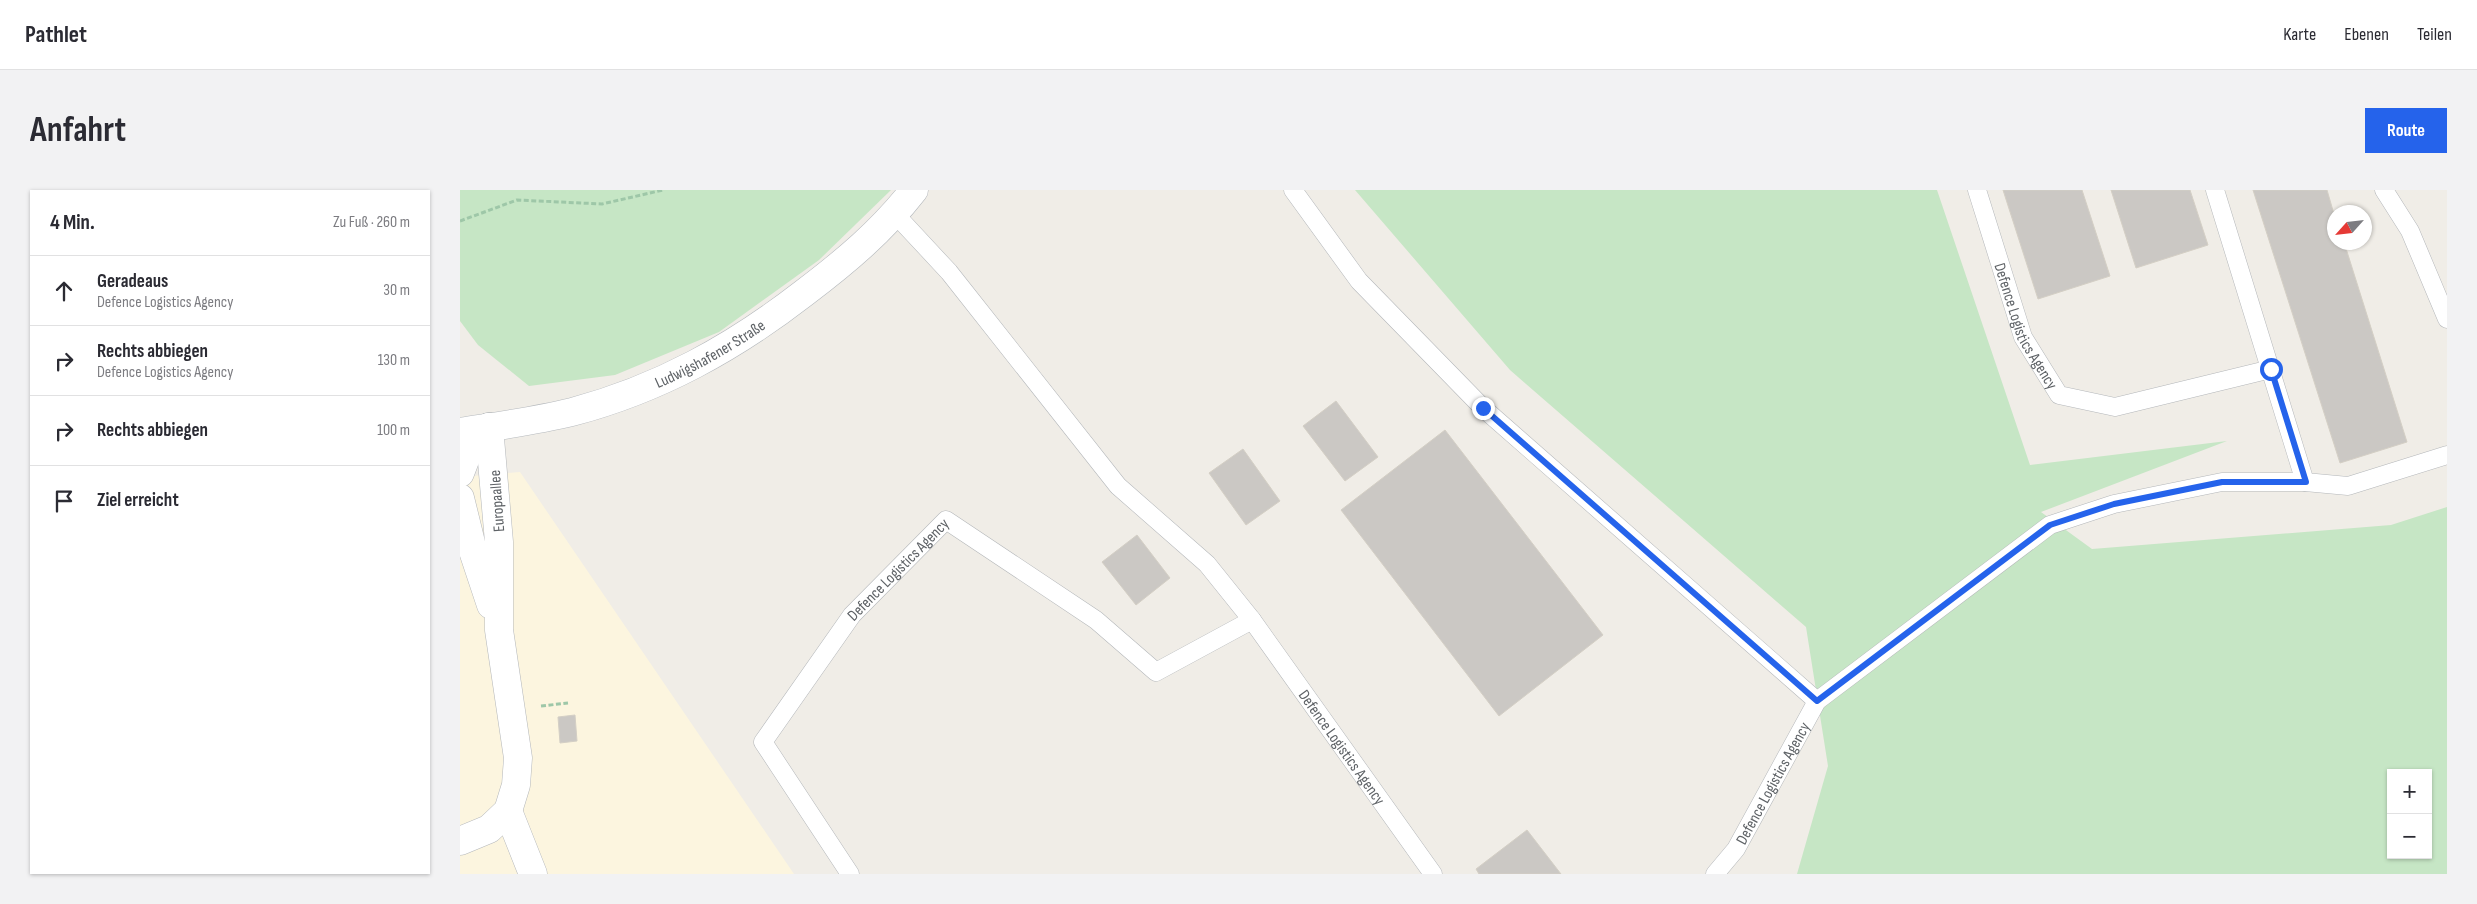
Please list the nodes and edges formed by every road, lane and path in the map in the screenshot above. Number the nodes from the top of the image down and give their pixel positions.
1 (663, 190) edge
2 (914, 190) edge
3 (1293, 190) edge
4 (1978, 190) edge
5 (2215, 190) edge
6 (2384, 190) edge
7 (896, 214) junction
8 (460, 220) edge
9 (2447, 319) edge
10 (2271, 369) junction
11 (489, 427) junction
12 (460, 432) edge
13 (2447, 455) edge
14 (460, 473) edge
15 (2306, 482) junction
16 (460, 498) edge
17 (464, 528) edge
18 (1252, 620) junction
19 (499, 630) junction
20 (1817, 701) junction
21 (568, 703) dead end
22 (541, 706) dead end
23 (508, 811) junction
24 (460, 841) edge
25 (534, 874) edge
26 (850, 874) edge
27 (1433, 874) edge
28 (1715, 874) edge

1 - 8 path
2 - 7 street, Ludwigshafener Straße
3 - 20 lane
4 - 10 lane, Defence Logistics Agency
5 - 10 lane
6 - 9 lane
7 - 11 street, Ludwigshafener Straße
7 - 18 lane, Defence Logistics Agency
10 - 15 lane
11 - 12 street, Ludwigshafener Straße
11 - 14 street, Europaallee
11 - 19 street, Europaallee
13 - 15 lane, Defence Logistics Agency
15 - 20 lane, Defence Logistics Agency
16 - 17 street, Europaallee
17 - 19 street, Europaallee
18 - 26 lane, Defence Logistics Agency
18 - 27 lane, Defence Logistics Agency
19 - 23 street, Europaallee
20 - 28 lane, Defence Logistics Agency
21 - 22 path
23 - 24 street, Europaallee
23 - 25 street

